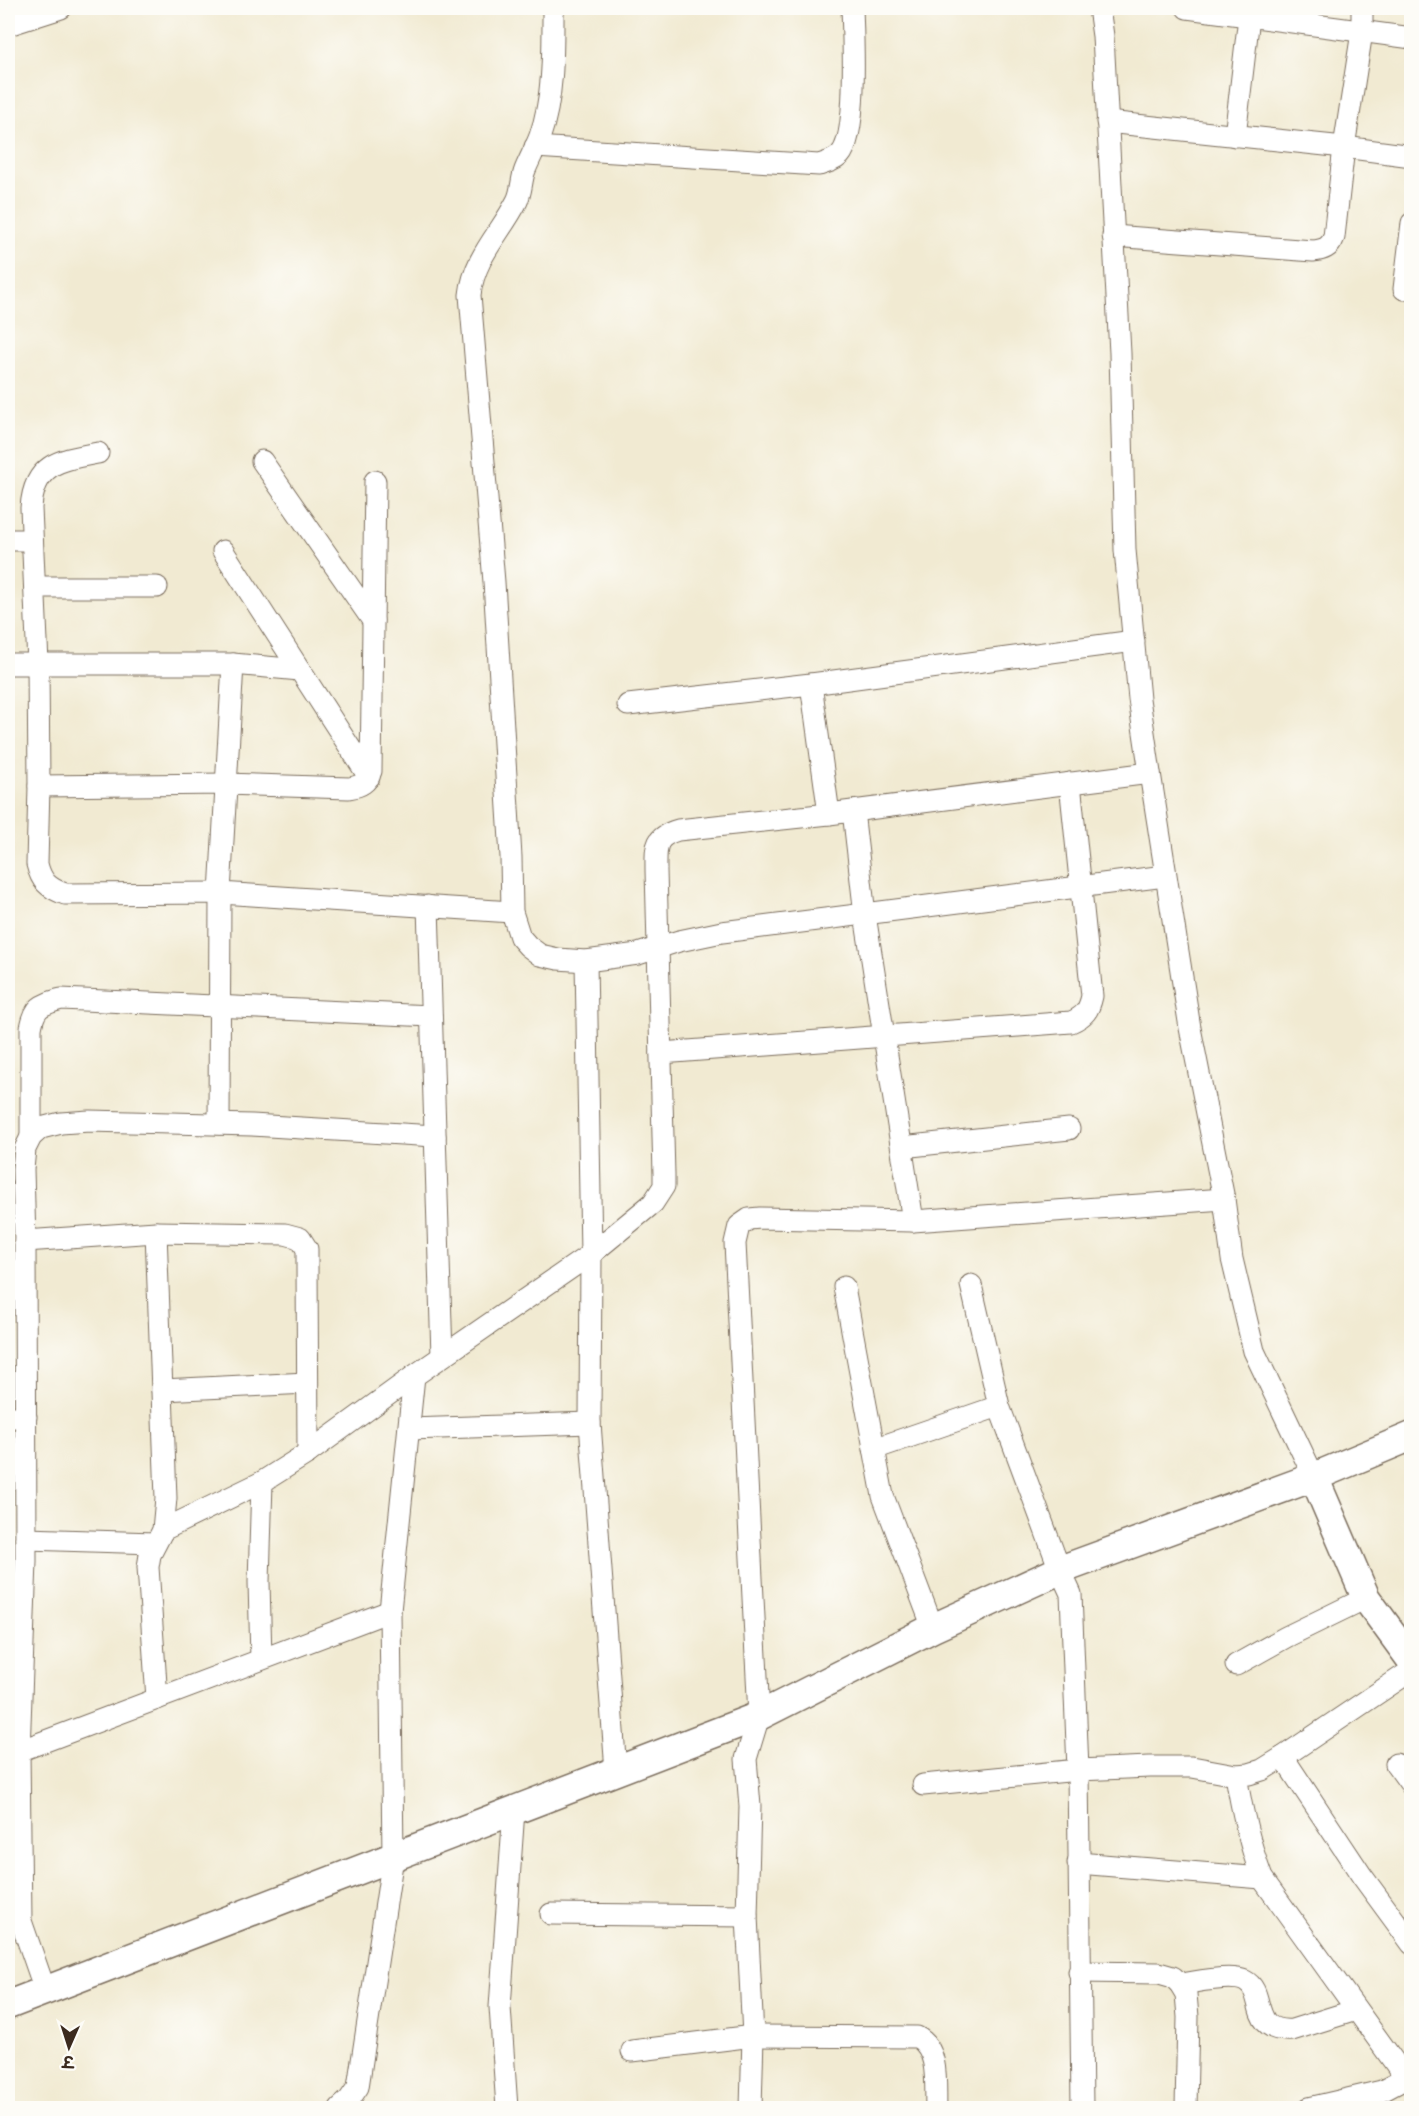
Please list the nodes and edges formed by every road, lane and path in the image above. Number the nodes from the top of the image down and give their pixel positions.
1 (61, 8) edge
2 (553, 8) edge
3 (852, 8) edge
4 (1099, 8) edge
5 (1187, 8) edge
6 (1362, 8) edge
7 (1249, 16) junction
8 (8, 25) edge
9 (1362, 32) junction
10 (1412, 38) edge
11 (1107, 122) junction
12 (1235, 136) junction
13 (535, 147) junction
14 (1344, 147) junction
15 (1412, 156) edge
16 (1412, 223) edge
17 (1113, 236) junction
18 (1404, 290) dead end
19 (98, 453) dead end
20 (262, 461) dead end
21 (375, 481) dead end
22 (8, 540) edge
23 (32, 540) junction
24 (223, 551) dead end
25 (34, 587) junction
26 (158, 587) dead end
27 (373, 621) junction
28 (1134, 641) junction
29 (8, 664) edge
30 (38, 664) junction
31 (233, 664) junction
32 (300, 670) junction
33 (811, 684) junction
34 (628, 705) dead end
35 (1150, 773) junction
36 (369, 777) junction
37 (1070, 783) junction
38 (226, 784) junction
39 (39, 786) junction
40 (853, 811) junction
41 (829, 814) junction
42 (1166, 876) junction
43 (1081, 888) junction
44 (220, 893) junction
45 (428, 906) junction
46 (512, 912) junction
47 (865, 915) junction
48 (658, 947) junction
49 (586, 961) junction
50 (219, 1006) junction
51 (431, 1016) junction
52 (884, 1037) junction
53 (661, 1053) junction
54 (219, 1124) junction
55 (1069, 1129) dead end
56 (435, 1136) junction
57 (31, 1137) junction
58 (902, 1147) junction
59 (1224, 1199) junction
60 (913, 1221) junction
61 (156, 1232) junction
62 (25, 1241) junction
63 (591, 1254) junction
64 (16, 1271) edge
65 (970, 1285) dead end
66 (844, 1287) dead end
67 (442, 1356) junction
68 (414, 1376) junction
69 (308, 1383) junction
70 (162, 1390) junction
71 (999, 1407) junction
72 (16, 1417) edge
73 (590, 1423) junction
74 (408, 1429) junction
75 (1412, 1436) edge
76 (874, 1449) junction
77 (308, 1453) junction
78 (1314, 1477) junction
79 (262, 1482) junction
80 (159, 1537) junction
81 (26, 1539) junction
82 (1060, 1570) junction
83 (1366, 1598) junction
84 (390, 1611) junction
85 (933, 1628) junction
86 (15, 1638) edge
87 (261, 1659) junction
88 (1412, 1661) edge
89 (1236, 1665) dead end
90 (1412, 1670) edge
91 (157, 1699) junction
92 (759, 1716) junction
93 (19, 1751) junction
94 (1283, 1757) junction
95 (1396, 1764) dead end
96 (1078, 1770) junction
97 (616, 1771) junction
98 (1236, 1775) junction
99 (923, 1785) dead end
100 (1412, 1785) edge
101 (514, 1810) junction
102 (393, 1857) junction
103 (1078, 1863) junction
104 (1262, 1878) junction
105 (551, 1914) dead end
106 (747, 1916) junction
107 (1412, 1944) edge
108 (1078, 1972) junction
109 (1180, 1984) junction
110 (45, 1990) junction
111 (8, 2005) edge
112 (1356, 2010) junction
113 (753, 2036) junction
114 (632, 2051) dead end
115 (1408, 2076) edge
116 (340, 2109) edge
117 (507, 2109) edge
118 (751, 2109) edge
119 (936, 2109) edge
120 (1082, 2109) edge
121 (1186, 2109) edge
122 (1309, 2109) edge

1 - 8 street
2 - 13 street
3 - 13 street
4 - 11 street
5 - 7 street
6 - 9 street
7 - 9 street
7 - 12 street
9 - 10 street
9 - 14 street
11 - 12 street
11 - 17 street
12 - 14 street
13 - 46 street
14 - 15 street
14 - 17 street
16 - 18 street
17 - 28 street
19 - 23 street
20 - 27 street
21 - 27 street
22 - 23 street
23 - 25 street
24 - 32 street
25 - 26 street
25 - 30 street
27 - 36 street
28 - 33 street
28 - 35 street
29 - 30 street
30 - 31 street
30 - 39 street
31 - 32 street
31 - 38 street
32 - 36 street
33 - 34 street
33 - 41 street
35 - 37 street
35 - 42 street
36 - 38 street
37 - 40 street
37 - 43 street
38 - 39 street
38 - 44 street
39 - 44 street
40 - 41 street
40 - 47 street
41 - 48 street
42 - 43 street
42 - 59 street
43 - 47 street
43 - 52 street
44 - 45 street
44 - 50 street
45 - 46 street
45 - 51 street
46 - 49 street
47 - 48 street
47 - 52 street
48 - 49 street
48 - 53 street
49 - 63 street
50 - 51 street
50 - 54 street
50 - 57 street
51 - 56 street
52 - 53 street
52 - 58 street
53 - 63 street
54 - 56 street
54 - 57 street
55 - 58 street
56 - 67 street
57 - 62 street
58 - 60 street
59 - 60 street
59 - 78 street
60 - 92 street
61 - 62 street
61 - 69 street
61 - 70 street
62 - 64 street
63 - 67 street
63 - 73 street
64 - 72 street
65 - 71 street
66 - 76 street
67 - 68 street
68 - 74 street
68 - 77 street
69 - 70 street
69 - 77 street
70 - 80 street
71 - 76 street
71 - 82 street
72 - 81 street
73 - 74 street
73 - 97 street
74 - 84 street
75 - 78 street
76 - 85 street
77 - 79 street
78 - 82 street
78 - 83 street
79 - 80 street
79 - 87 street
80 - 81 street
80 - 91 street
81 - 86 street
82 - 85 street
82 - 96 street
83 - 88 street
83 - 89 street
84 - 87 street
84 - 102 street
85 - 92 street
86 - 93 street
87 - 91 street
90 - 94 street
91 - 93 street
92 - 97 street
92 - 106 street
93 - 110 street
94 - 98 street
94 - 107 street
95 - 100 street
96 - 98 street
96 - 99 street
96 - 103 street
97 - 101 street
98 - 104 street
101 - 102 street
101 - 117 street
102 - 110 street
102 - 116 street
103 - 104 street
103 - 108 street
104 - 112 street
105 - 106 street
106 - 113 street
108 - 109 street
108 - 120 street
109 - 112 street
109 - 121 street
110 - 111 street
112 - 115 street
113 - 114 street
113 - 118 street
113 - 119 street
115 - 122 street

